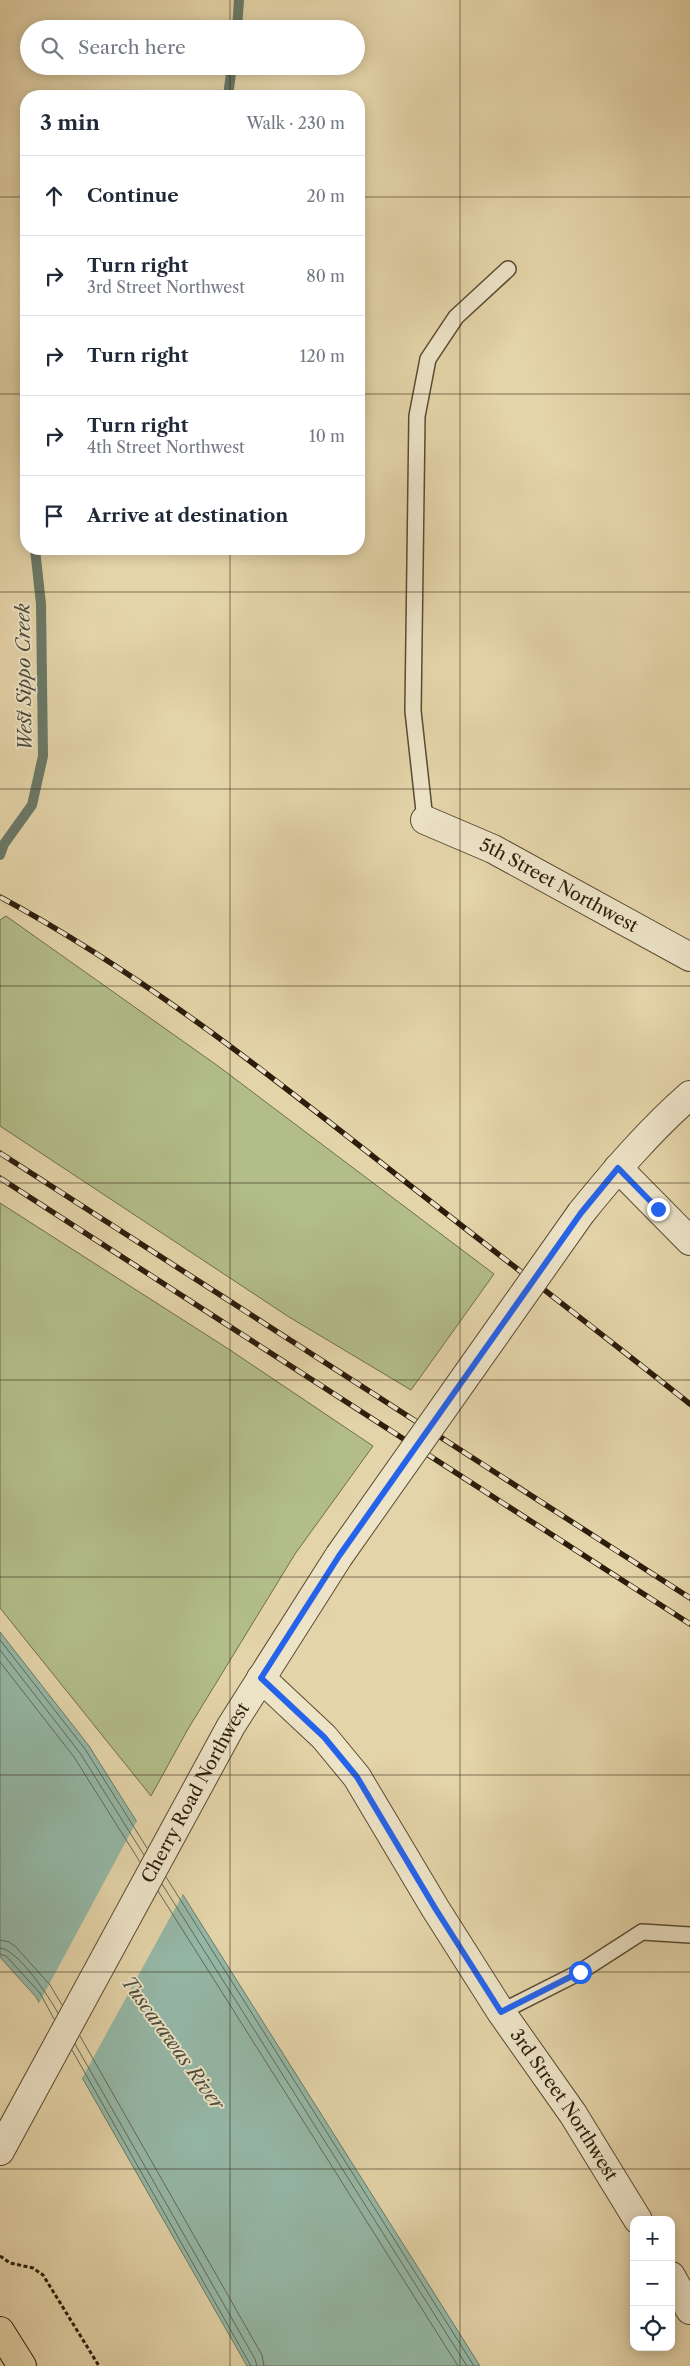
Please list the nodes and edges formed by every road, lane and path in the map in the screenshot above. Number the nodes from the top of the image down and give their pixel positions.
1 (508, 269) dead end
2 (425, 820) joint
3 (690, 957) edge
4 (690, 1095) edge
5 (618, 1168) junction
6 (690, 1241) edge
7 (261, 1678) junction
8 (690, 1935) edge
9 (501, 2012) junction
10 (0, 2151) edge
11 (636, 2216) edge
12 (0, 2256) edge
13 (675, 2283) edge
14 (690, 2310) edge
15 (0, 2331) edge
16 (22, 2366) edge
17 (99, 2366) edge

1 - 2 lane
2 - 3 street, 5th Street Northwest
4 - 5 street, Cherry Road Northwest
5 - 6 street
5 - 7 street, Cherry Road Northwest, bridge
7 - 9 street, 3rd Street Northwest
7 - 10 street, Cherry Road Northwest
8 - 9 lane
9 - 11 street, 3rd Street Northwest
12 - 17 path
13 - 14 street
15 - 16 highway

